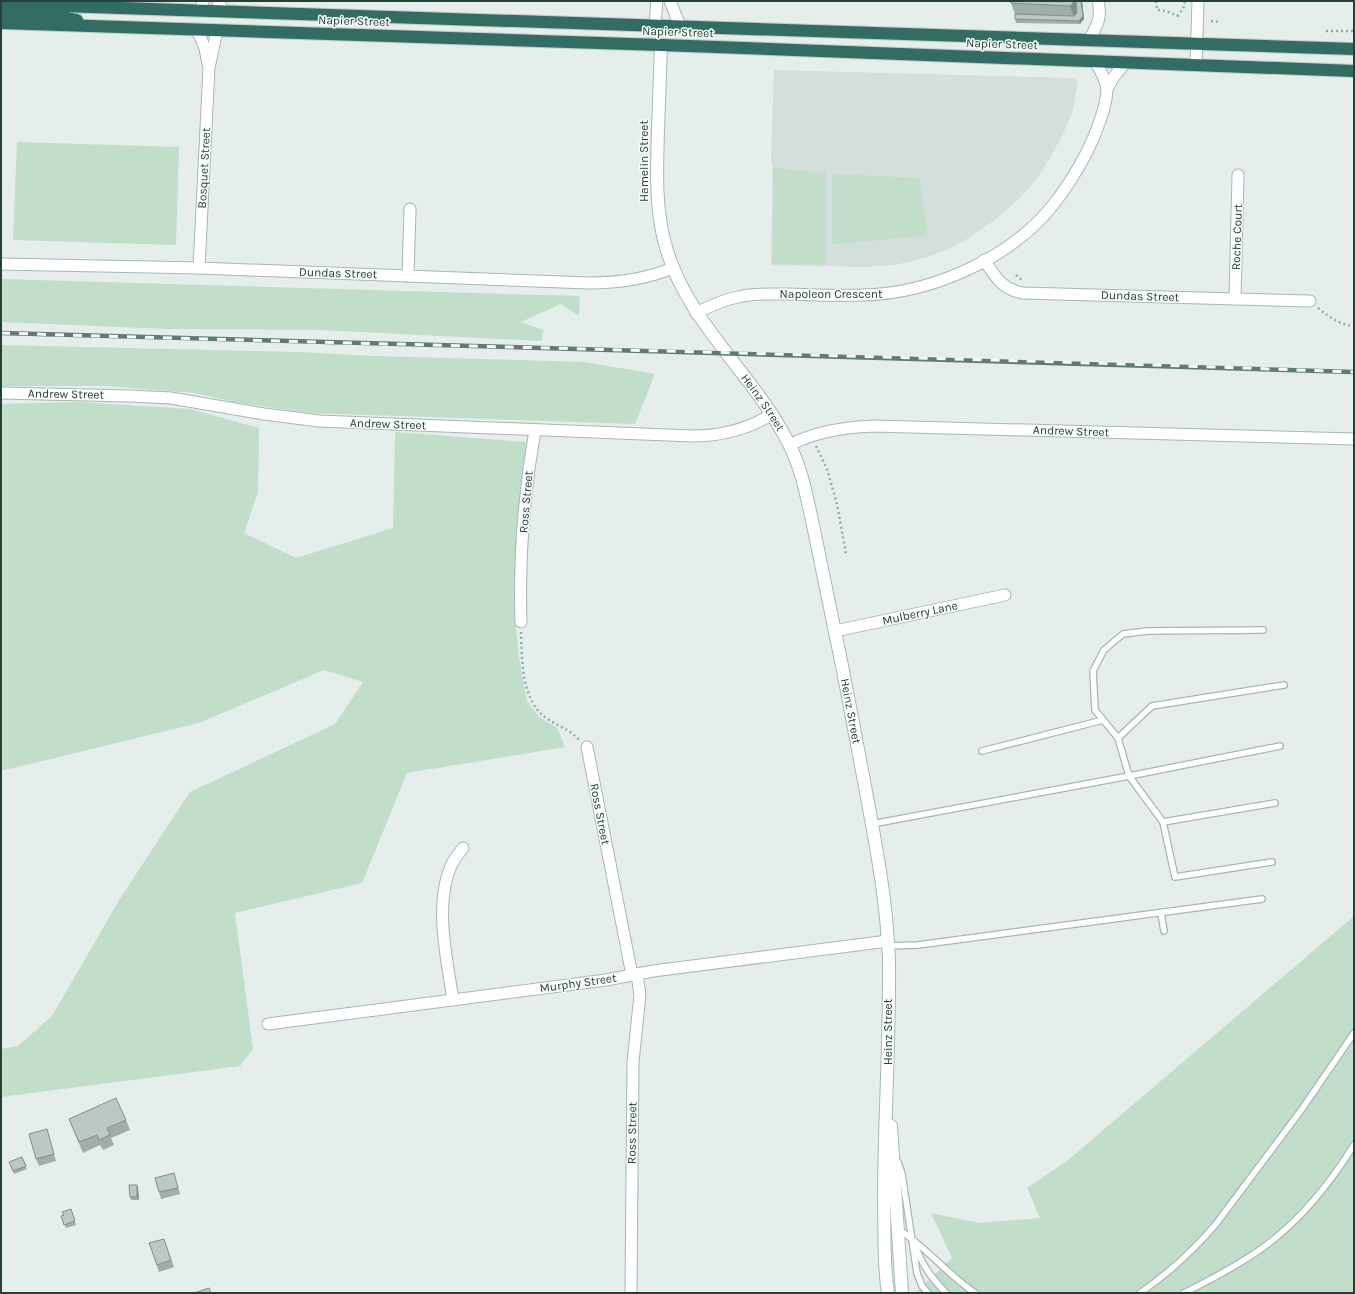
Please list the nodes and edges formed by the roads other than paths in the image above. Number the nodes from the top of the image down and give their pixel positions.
1 (657, 1) edge
2 (670, 1) edge
3 (1098, 1) edge
4 (1198, 1) edge
5 (1, 4) edge
6 (201, 5) edge
7 (221, 6) edge
8 (1, 15) edge
9 (1, 23) edge
10 (655, 25) junction
11 (680, 26) junction
12 (126, 28) junction
13 (197, 30) junction
14 (218, 31) junction
15 (1089, 40) junction
16 (1196, 44) junction
17 (661, 45) junction
18 (1354, 49) edge
19 (1095, 62) junction
20 (1125, 63) junction
21 (1196, 65) junction
22 (209, 68) junction
23 (1354, 71) edge
24 (1107, 89) junction
25 (1238, 175) dead end
26 (410, 209) dead end
27 (984, 260) junction
28 (1, 264) edge
29 (198, 268) junction
30 (673, 268) junction
31 (408, 276) junction
32 (1235, 299) junction
33 (1310, 302) road end
34 (696, 312) junction
35 (726, 353) joint
36 (1, 393) edge
37 (772, 414) junction
38 (535, 430) junction
39 (1354, 439) edge
40 (790, 445) junction
41 (1005, 595) dead end
42 (521, 622) road end
43 (1263, 630) dead end
44 (835, 631) junction
45 (1284, 685) dead end
46 (1103, 720) junction
47 (1118, 738) junction
48 (1280, 746) dead end
49 (587, 747) road end
50 (982, 751) dead end
51 (1129, 776) junction
52 (1275, 803) dead end
53 (1163, 822) junction
54 (872, 824) junction
55 (463, 848) dead end
56 (1272, 862) dead end
57 (1262, 899) dead end
58 (1161, 913) junction
59 (1164, 932) dead end
60 (888, 944) junction
61 (634, 975) junction
62 (453, 1000) junction
63 (268, 1024) dead end
64 (1354, 1033) edge
65 (888, 1095) junction
66 (893, 1145) junction
67 (1354, 1145) edge
68 (884, 1222) junction
69 (897, 1228) junction
70 (912, 1239) junction
71 (630, 1293) edge
72 (888, 1293) edge
73 (902, 1293) edge
74 (928, 1293) edge
75 (946, 1293) edge
76 (975, 1293) edge
77 (1140, 1293) edge
78 (1184, 1293) edge

1 - 10 street, Hamelin Street
2 - 11 street
3 - 15 street
4 - 16 street
5 - 6 highway, Napier Street
6 - 7 highway, Napier Street
7 - 10 highway, Napier Street
8 - 12 highway
9 - 12 highway, Napier Street
10 - 11 highway, Napier Street
10 - 17 highway, Hamelin Street
11 - 15 highway, Napier Street
12 - 13 highway, Napier Street
13 - 14 highway, Napier Street
13 - 22 street, Bosquet Street
14 - 17 highway, Napier Street
14 - 22 street, Bosquet Street
15 - 16 highway, Napier Street
16 - 18 highway, Napier Street
16 - 21 street
17 - 19 highway, Napier Street
17 - 30 street, Hamelin Street
19 - 20 highway, Napier Street
19 - 24 street
20 - 21 highway, Napier Street
20 - 24 street, Napoleon Crescent
21 - 23 highway, Napier Street
22 - 29 street, Bosquet Street
24 - 27 street, Napoleon Crescent
25 - 32 street, Roche Court
26 - 31 street
27 - 32 street, Dundas Street
27 - 34 street, Napoleon Crescent
28 - 29 street, Dundas Street
29 - 31 street, Dundas Street
30 - 31 street, Dundas Street
30 - 34 street, Hamelin Street
32 - 33 street, Dundas Street
34 - 35 street, Hamelin Street
35 - 37 street, Heinz Street
36 - 38 street, Andrew Street
37 - 38 street, Andrew Street
37 - 40 street, Heinz Street
38 - 42 street, Ross Street
39 - 40 street, Andrew Street
40 - 44 street, Heinz Street
41 - 44 street, Mulberry Lane
43 - 46 lane
44 - 54 street, Heinz Street
45 - 47 lane
46 - 47 lane
46 - 50 lane
47 - 51 lane
48 - 51 lane
49 - 61 street, Ross Street
51 - 53 lane
51 - 54 lane
52 - 53 lane
53 - 56 lane
54 - 60 street, Heinz Street
55 - 62 street
57 - 58 lane
58 - 59 lane
58 - 60 lane
60 - 61 street, Murphy Street
60 - 65 street, Heinz Street
61 - 62 street, Murphy Street
61 - 71 street, Ross Street
62 - 63 street, Murphy Street
64 - 77 lane
65 - 66 street, Heinz Street
65 - 68 street, Heinz Street
66 - 69 street, Heinz Street
66 - 70 lane
67 - 78 lane
68 - 69 street
68 - 72 street, Heinz Street
69 - 70 lane
69 - 73 street, Heinz Street
70 - 74 lane
70 - 75 lane
70 - 76 lane

